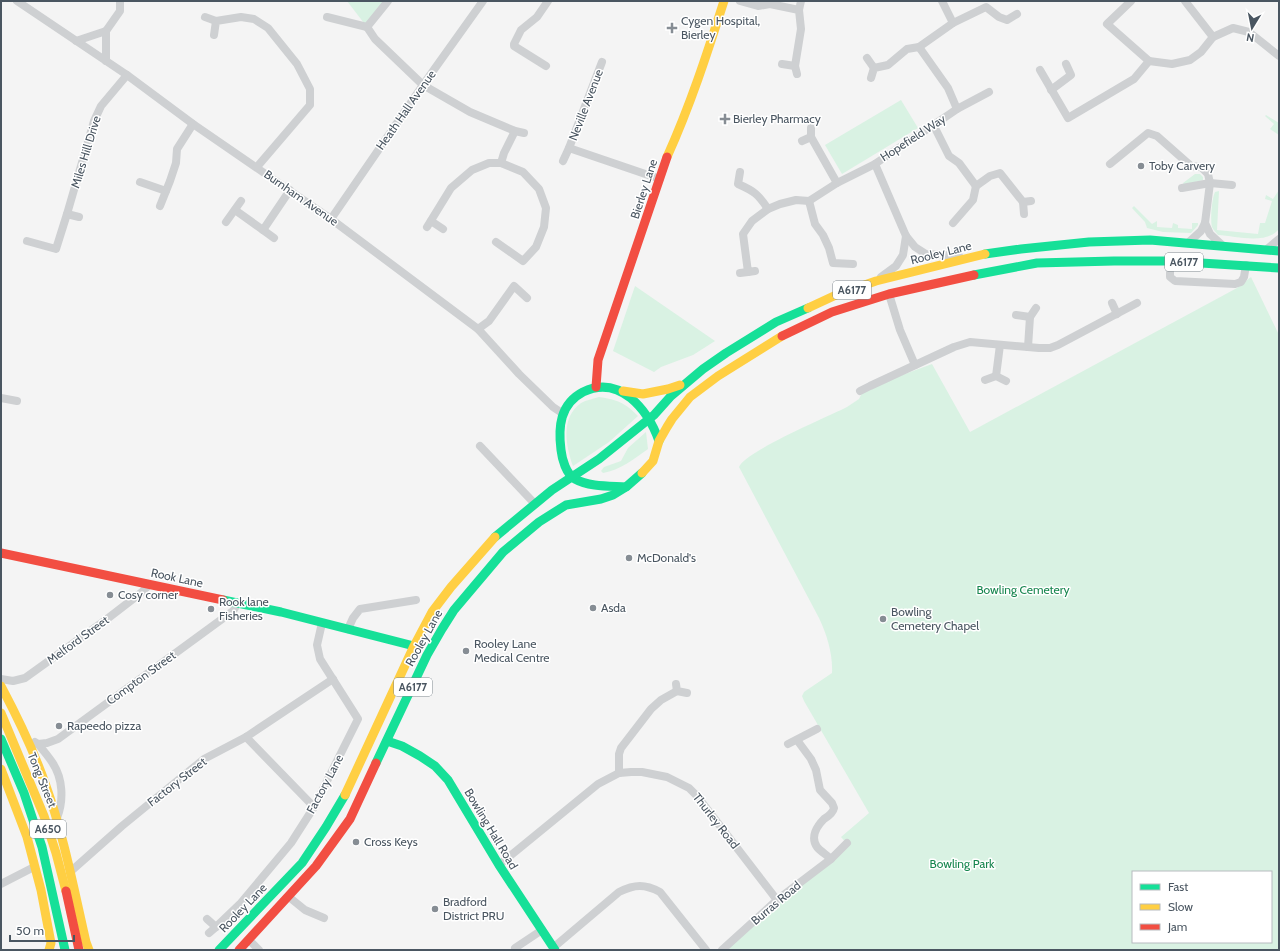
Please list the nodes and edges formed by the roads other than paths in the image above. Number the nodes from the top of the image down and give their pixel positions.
1 (120, 1) edge
2 (388, 1) edge
3 (483, 1) edge
4 (548, 1) edge
5 (724, 1) edge
6 (740, 1) edge
7 (801, 1) edge
8 (942, 1) edge
9 (1131, 1) edge
10 (1186, 1) edge
11 (20, 2) edge
12 (770, 3) edge
13 (799, 10) junction
14 (1017, 14) dead end
15 (205, 17) dead end
16 (327, 17) dead end
17 (216, 21) junction
18 (953, 23) junction
19 (367, 27) junction
20 (106, 31) junction
21 (214, 35) dead end
22 (1213, 37) junction
23 (76, 41) junction
24 (918, 47) junction
25 (1279, 56) edge
26 (868, 58) dead end
27 (106, 61) junction
28 (1149, 61) junction
29 (602, 62) dead end
30 (782, 64) dead end
31 (1066, 64) dead end
32 (546, 66) dead end
33 (874, 68) junction
34 (1040, 70) dead end
35 (127, 75) junction
36 (871, 78) dead end
37 (422, 85) junction
38 (1051, 90) junction
39 (989, 92) dead end
40 (957, 109) junction
41 (193, 124) junction
42 (934, 126) junction
43 (811, 128) dead end
44 (515, 131) junction
45 (524, 133) dead end
46 (811, 137) junction
47 (802, 141) dead end
48 (570, 148) junction
49 (563, 161) dead end
50 (501, 164) junction
51 (875, 164) junction
52 (1110, 164) dead end
53 (256, 167) junction
54 (740, 172) dead end
55 (660, 179) junction
56 (140, 182) dead end
57 (837, 183) junction
58 (1210, 183) junction
59 (1232, 184) dead end
60 (976, 186) junction
61 (1182, 188) dead end
62 (290, 190) junction
63 (166, 191) junction
64 (241, 200) dead end
65 (809, 201) junction
66 (160, 206) dead end
67 (768, 209) junction
68 (234, 210) junction
69 (67, 214) junction
70 (1024, 214) dead end
71 (79, 217) dead end
72 (330, 219) junction
73 (226, 222) dead end
74 (953, 223) dead end
75 (1205, 223) junction
76 (443, 229) dead end
77 (263, 230) junction
78 (906, 236) junction
79 (274, 238) dead end
80 (1279, 239) edge
81 (27, 241) dead end
82 (496, 242) dead end
83 (1188, 243) junction
84 (1222, 245) junction
85 (1267, 249) junction
86 (1279, 251) edge
87 (980, 256) junction
88 (1279, 259) edge
89 (1170, 261) junction
90 (853, 264) dead end
91 (1246, 265) junction
92 (1276, 268) edge
93 (748, 272) dead end
94 (876, 281) junction
95 (889, 294) junction
96 (527, 298) dead end
97 (1112, 303) dead end
98 (1137, 303) dead end
99 (1036, 308) dead end
100 (1117, 314) junction
101 (1016, 315) dead end
102 (1030, 317) junction
103 (478, 329) junction
104 (1000, 345) junction
105 (1028, 346) junction
106 (915, 365) junction
107 (996, 376) junction
108 (985, 380) dead end
109 (1006, 381) dead end
110 (686, 383) junction
111 (596, 387) junction
112 (620, 391) junction
113 (860, 392) dead end
114 (1, 398) edge
115 (17, 401) dead end
116 (562, 413) junction
117 (649, 418) junction
118 (659, 441) junction
119 (480, 446) dead end
120 (600, 459) junction
121 (572, 477) junction
122 (593, 478) junction
123 (626, 487) junction
124 (535, 504) junction
125 (1, 553) edge
126 (149, 585) junction
127 (416, 600) dead end
128 (238, 603) junction
129 (322, 623) junction
130 (348, 629) junction
131 (414, 646) junction
132 (1, 679) edge
133 (333, 679) junction
134 (1, 686) edge
135 (687, 693) dead end
136 (1, 713) edge
137 (816, 729) dead end
138 (26, 737) junction
139 (246, 737) junction
140 (1, 739) edge
141 (797, 740) junction
142 (387, 741) junction
143 (38, 744) junction
144 (788, 744) dead end
145 (1, 769) edge
146 (619, 773) junction
147 (314, 807) junction
148 (56, 820) junction
149 (847, 844) dead end
150 (831, 859) junction
151 (499, 865) junction
152 (34, 867) junction
153 (70, 872) junction
154 (1, 884) edge
155 (289, 897) junction
156 (777, 900) junction
157 (324, 918) dead end
158 (207, 919) dead end
159 (216, 927) junction
160 (542, 930) junction
161 (209, 933) dead end
162 (249, 940) junction
163 (515, 948) dead end
164 (554, 949) edge
165 (49, 950) edge
166 (65, 950) edge
167 (79, 950) edge
168 (89, 950) edge
169 (219, 950) edge
170 (239, 950) edge
171 (259, 950) edge
172 (706, 950) edge
173 (722, 950) edge

1 - 20 street
2 - 19 street
3 - 37 street, Heath Hall Avenue
4 - 32 street
5 - 55 main road, Bierley Lane
6 - 12 street
7 - 13 street
8 - 18 street
9 - 28 street
10 - 22 street
11 - 23 street, Burnham Avenue
12 - 13 street
13 - 30 street
14 - 18 street
15 - 17 street
16 - 19 street
17 - 21 street
17 - 53 street
18 - 24 street
19 - 37 street
20 - 23 street
20 - 27 street
22 - 25 street
22 - 28 street
23 - 27 street, Burnham Avenue
24 - 33 street
24 - 40 street, Hopefield Way
26 - 33 street
27 - 35 street, Burnham Avenue
28 - 38 street
29 - 48 street, Neville Avenue
31 - 38 street
33 - 36 street
34 - 38 street
35 - 41 street, Burnham Avenue
35 - 69 street, Miles Hill Drive
37 - 44 street
37 - 72 street, Heath Hall Avenue
39 - 40 street, Hopefield Way
40 - 42 street, Hopefield Way
41 - 53 street, Burnham Avenue
41 - 63 street
42 - 51 street, Hopefield Way
42 - 60 street
43 - 46 street
44 - 45 street
44 - 50 street
46 - 47 street
46 - 57 street
48 - 49 street, Neville Avenue
48 - 55 street
50 - 76 street
50 - 82 street
51 - 57 street
51 - 78 street, Hopefield Way
52 - 58 street
53 - 62 street, Burnham Avenue
54 - 67 street
55 - 111 main road, Bierley Lane
56 - 63 street
57 - 65 street
58 - 59 street
58 - 61 street
58 - 75 street
60 - 70 street
60 - 74 street
62 - 72 street, Burnham Avenue
62 - 77 street
63 - 66 street
64 - 68 street
65 - 67 street
65 - 90 street
67 - 93 street
68 - 73 street
68 - 77 street
69 - 71 street
69 - 81 street, Miles Hill Drive
72 - 103 street, Burnham Avenue
75 - 83 street
75 - 84 street
77 - 79 street
78 - 87 street, Hopefield Way
78 - 94 street
80 - 85 street
83 - 84 main road, Rooley Lane / A6177
83 - 87 main road, Rooley Lane / A6177
84 - 85 main road, Rooley Lane / A6177
85 - 86 main road, Rooley Lane / A6177
87 - 94 main road, Rooley Lane / A6177
88 - 92 street
89 - 91 main road, Rooley Lane / A6177
89 - 91 street
89 - 95 main road, Rooley Lane / A6177
91 - 92 main road, Rooley Lane / A6177
94 - 110 main road, Rooley Lane / A6177
95 - 106 street
95 - 118 main road, Rooley Lane / A6177
96 - 103 street
97 - 100 street
98 - 100 street
99 - 102 street
100 - 105 street
101 - 102 street
102 - 105 street
103 - 116 street, Burnham Avenue
104 - 105 street
104 - 106 street
104 - 107 street
106 - 113 street
107 - 108 street
107 - 109 street
110 - 112 main road
110 - 117 main road, Rooley Lane / A6177
111 - 112 main road
111 - 116 main road
112 - 117 main road
114 - 115 street
116 - 121 main road
117 - 118 main road
117 - 120 main road, Rooley Lane / A6177
118 - 123 main road, Rooley Lane / A6177
119 - 124 street
120 - 121 main road, Rooley Lane / A6177
120 - 122 main road, A6177
121 - 122 main road
121 - 124 main road, Rooley Lane / A6177
122 - 123 main road
123 - 142 main road, Rooley Lane / A6177
124 - 131 main road, Rooley Lane / A6177
125 - 126 main road, Rook Lane
126 - 128 main road, Rook Lane
126 - 132 street, Melford Street
127 - 130 street
128 - 129 main road, Rook Lane
128 - 143 street, Compton Street
129 - 130 main road, Rook Lane
129 - 133 street, Factory Lane
130 - 131 main road, Rook Lane
131 - 169 main road, Rooley Lane / A6177
133 - 139 street, Factory Street
133 - 147 street, Factory Lane
134 - 138 main road
135 - 146 street
136 - 167 main road, Tong Street / A650
137 - 141 street
138 - 143 street, Tong Street
138 - 148 main road
139 - 147 street
139 - 153 street, Factory Street
140 - 166 main road, Tong Street / A650
141 - 144 street
141 - 150 street
142 - 151 main road, Bowling Hall Road
142 - 155 main road, Rooley Lane / A6177
143 - 148 street, Tong Street
145 - 152 main road
146 - 151 street, Thurley Road
146 - 156 street, Thurley Road
147 - 159 street, Factory Lane
148 - 153 main road
149 - 150 street, Burras Road
150 - 156 street, Burras Road
151 - 160 main road, Bowling Hall Road
152 - 154 street
152 - 165 main road
153 - 168 main road
155 - 157 street
155 - 162 main road, Rooley Lane / A6177
156 - 173 street, Burras Road
158 - 159 street
159 - 161 street, Factory Lane
160 - 163 street
160 - 164 main road, Bowling Hall Road
162 - 170 main road, Rooley Lane / A6177
162 - 171 street
164 - 172 street

